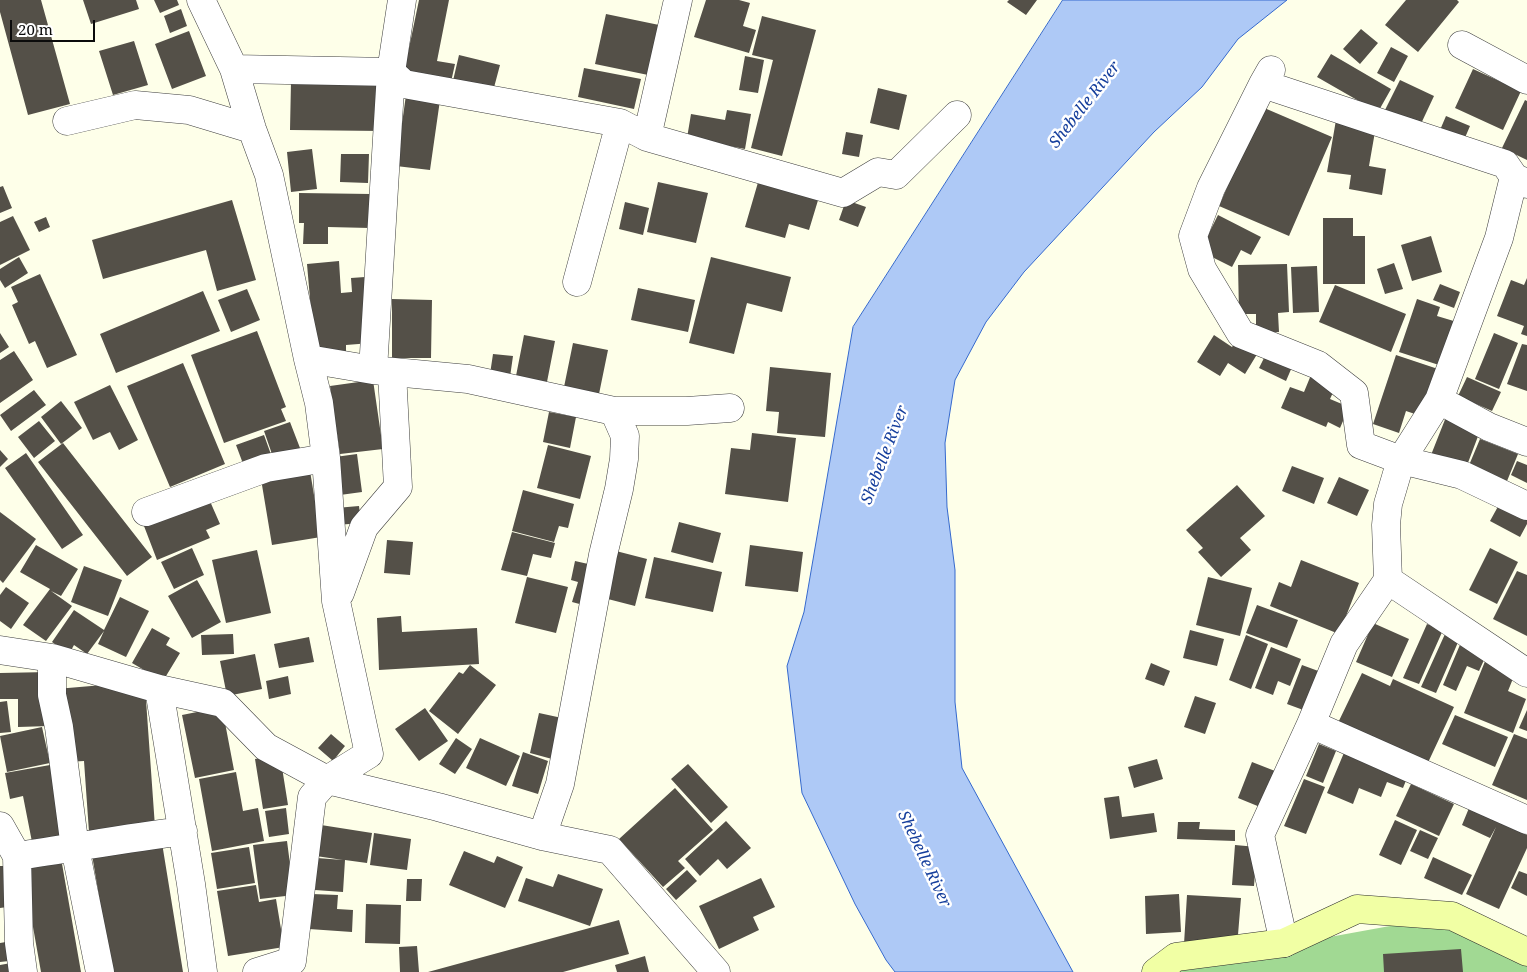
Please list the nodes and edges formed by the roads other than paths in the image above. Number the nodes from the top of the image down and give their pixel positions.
1 (201, 0) edge
2 (402, 0) edge
3 (678, 0) edge
4 (1462, 45) dead end
5 (234, 70) junction
6 (391, 72) junction
7 (1527, 80) edge
8 (957, 115) dead end
9 (67, 121) dead end
10 (620, 123) junction
11 (252, 129) junction
12 (647, 137) junction
13 (1520, 181) edge
14 (577, 282) dead end
15 (308, 359) junction
16 (382, 371) junction
17 (1439, 400) junction
18 (730, 408) dead end
19 (614, 411) junction
20 (1527, 442) edge
21 (326, 458) junction
22 (1401, 460) junction
23 (1527, 506) edge
24 (146, 512) dead end
25 (1388, 580) junction
26 (336, 601) junction
27 (0, 650) edge
28 (52, 658) junction
29 (1527, 673) edge
30 (159, 689) junction
31 (1311, 724) junction
32 (327, 780) junction
33 (1527, 820) edge
34 (0, 826) edge
35 (183, 831) junction
36 (542, 836) junction
37 (75, 848) junction
38 (17, 856) junction
39 (1284, 943) junction
40 (1527, 952) edge
41 (23, 972) edge
42 (100, 972) edge
43 (202, 972) edge
44 (256, 972) edge
45 (716, 972) edge
46 (1156, 972) edge

1 - 5 street
2 - 6 street
3 - 12 street
4 - 7 street
5 - 6 street
5 - 11 street
6 - 10 street
6 - 16 street
8 - 12 street
9 - 11 street
10 - 12 street
10 - 14 street
11 - 15 street
13 - 17 street
13 - 22 street
15 - 16 street
15 - 21 street
16 - 19 street
16 - 26 street
17 - 20 street
17 - 22 street
18 - 19 street
19 - 36 street
21 - 24 street
21 - 26 street
22 - 23 street
22 - 25 street
25 - 29 street
25 - 31 street
26 - 32 street
27 - 28 street
28 - 30 street
28 - 37 street
30 - 32 street
30 - 35 street
31 - 33 street
31 - 39 street
32 - 36 street
32 - 44 street
34 - 38 street
35 - 37 street
35 - 43 street
36 - 45 street
37 - 38 street
37 - 42 street
38 - 41 street
39 - 40 main road
39 - 46 main road

